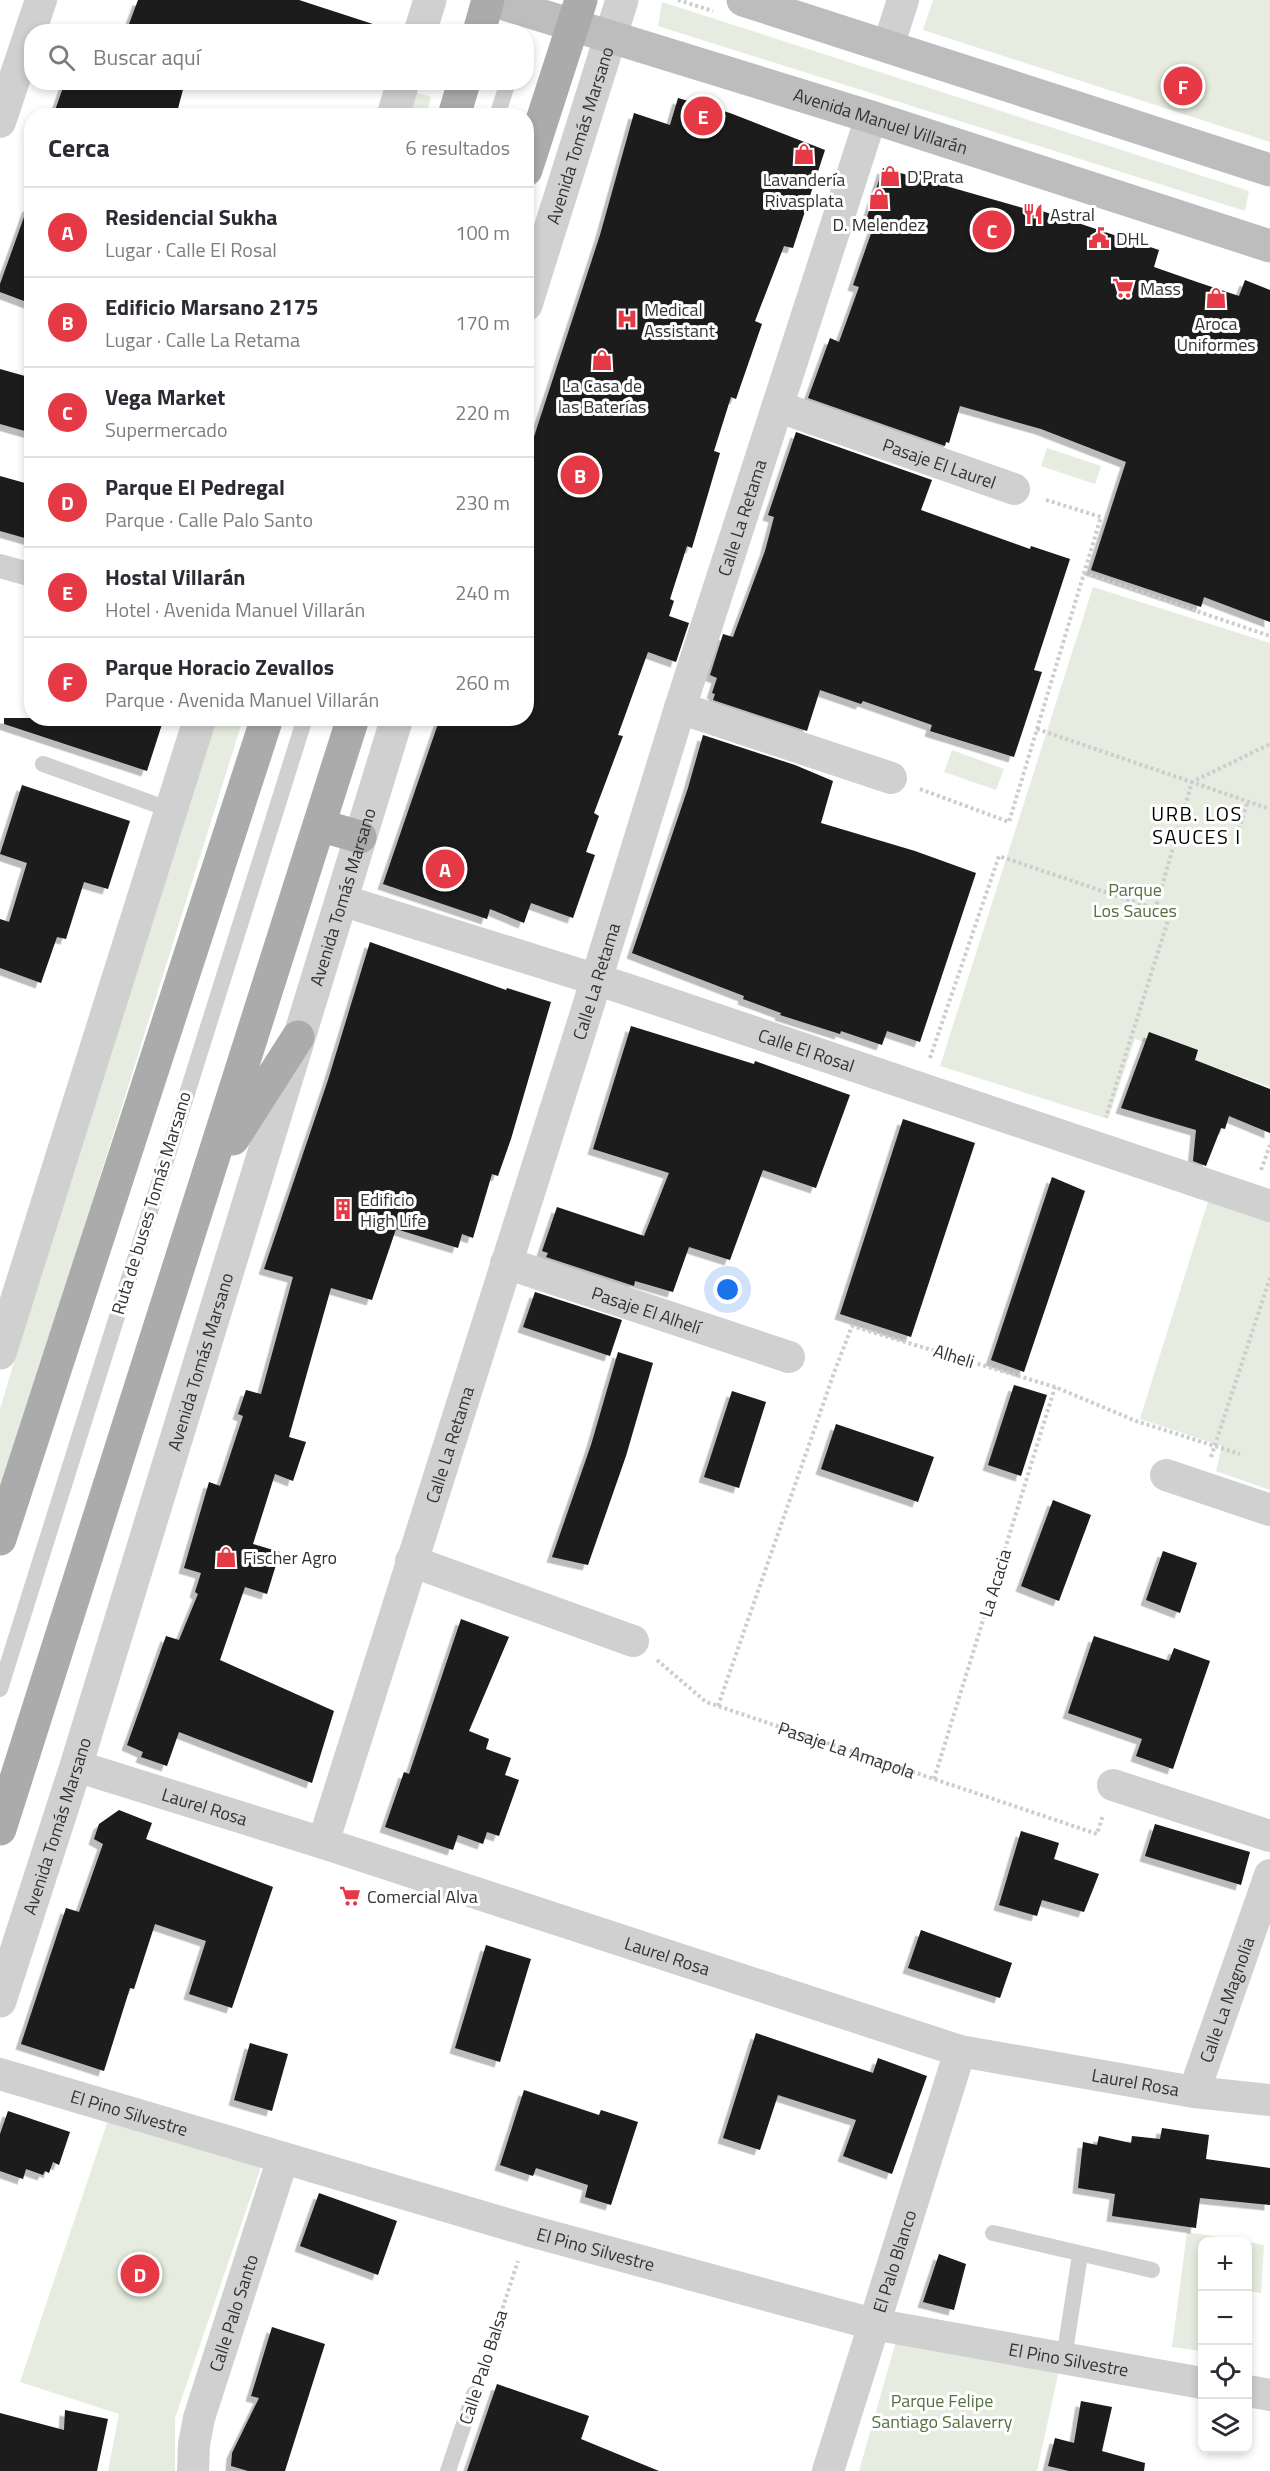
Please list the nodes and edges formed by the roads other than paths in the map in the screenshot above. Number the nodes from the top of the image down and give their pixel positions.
1 (41, 0) edge
2 (430, 0) edge
3 (490, 0) edge
4 (622, 0) edge
5 (743, 0) edge
6 (903, 0) edge
7 (577, 12) edge
8 (527, 14) edge
9 (33, 24) edge
10 (422, 24) edge
11 (482, 24) edge
12 (611, 36) junction
13 (888, 47) junction
14 (24, 51) edge
15 (401, 90) edge
16 (462, 90) edge
17 (505, 90) edge
18 (395, 108) edge
19 (456, 108) edge
20 (500, 108) edge
21 (871, 117) junction
22 (0, 122) edge
23 (534, 146) edge
24 (1270, 170) edge
25 (1270, 246) edge
26 (534, 280) edge
27 (779, 407) junction
28 (1014, 489) road end
29 (0, 566) edge
30 (24, 573) edge
31 (680, 708) junction
32 (197, 726) edge
33 (264, 726) edge
34 (302, 726) edge
35 (350, 726) edge
36 (395, 726) edge
37 (43, 764) dead end
38 (891, 778) road end
39 (171, 810) junction
40 (319, 825) junction
41 (360, 837) junction
42 (341, 900) junction
43 (597, 980) junction
44 (298, 1037) junction
45 (209, 1175) junction
46 (1270, 1206) edge
47 (506, 1263) junction
48 (0, 1353) edge
49 (789, 1357) dead end
50 (1166, 1475) dead end
51 (1270, 1510) edge
52 (0, 1539) edge
53 (411, 1561) junction
54 (633, 1641) road end
55 (0, 1689) edge
56 (76, 1766) junction
57 (1113, 1785) road end
58 (0, 1829) edge
59 (1270, 1836) edge
60 (322, 1843) junction
61 (1270, 1875) edge
62 (0, 2001) edge
63 (960, 2051) junction
64 (0, 2074) edge
65 (1194, 2092) junction
66 (1270, 2100) edge
67 (283, 2158) junction
68 (993, 2233) dead end
69 (1080, 2255) junction
70 (1152, 2270) dead end
71 (873, 2324) junction
72 (1064, 2358) junction
73 (1198, 2382) edge
74 (1252, 2392) edge
75 (474, 2394) road end
76 (1270, 2395) edge
77 (193, 2471) edge
78 (448, 2471) edge
79 (828, 2471) edge

1 - 9 street
2 - 10 street
3 - 8 main road, Avenida Manuel Villarán
3 - 11 main road
4 - 12 street, Avenida Tomás Marsano
5 - 13 main road
6 - 13 street
7 - 8 main road, Avenida Manuel Villarán
7 - 12 main road, Avenida Manuel Villarán
7 - 23 main road
12 - 21 main road, Avenida Manuel Villarán
12 - 26 street, Avenida Tomás Marsano
13 - 24 main road
14 - 22 street
15 - 18 street
16 - 19 main road
17 - 20 lane
21 - 25 main road, Avenida Manuel Villarán
21 - 27 street, Calle La Retama
27 - 28 street, Pasaje El Laurel
27 - 31 street, Calle La Retama
29 - 30 street
31 - 38 street
31 - 43 street, Calle La Retama
32 - 39 street
33 - 52 main road
34 - 55 lane, Ruta de buses Tomás Marsano
35 - 40 main road
36 - 41 street, Avenida Tomás Marsano
37 - 39 lane
39 - 48 street
40 - 41 main road
40 - 45 main road
41 - 42 street, Avenida Tomás Marsano
42 - 43 street, Calle El Rosal
42 - 44 street, Avenida Tomás Marsano
43 - 46 street, Calle El Rosal
43 - 47 street, Calle La Retama
44 - 45 main road
44 - 56 street, Avenida Tomás Marsano
45 - 58 main road
47 - 49 street, Pasaje El Alhelí
47 - 53 street, Calle La Retama
50 - 51 street
53 - 54 street
53 - 60 street, Calle La Retama
56 - 60 street, Laurel Rosa
56 - 62 street, Avenida Tomás Marsano
57 - 59 street
60 - 63 street, Laurel Rosa
61 - 65 street, Calle La Magnolia
63 - 65 street, Laurel Rosa
63 - 71 street, El Palo Blanco
64 - 67 street, El Pino Silvestre
65 - 66 street, Laurel Rosa
67 - 71 street, El Pino Silvestre
67 - 77 street, Calle Palo Santo
68 - 69 lane
69 - 70 lane
69 - 72 lane
71 - 72 street, El Pino Silvestre
71 - 79 street, El Palo Blanco
72 - 73 street, El Pino Silvestre
74 - 76 street
75 - 78 lane, Calle Palo Balsa

